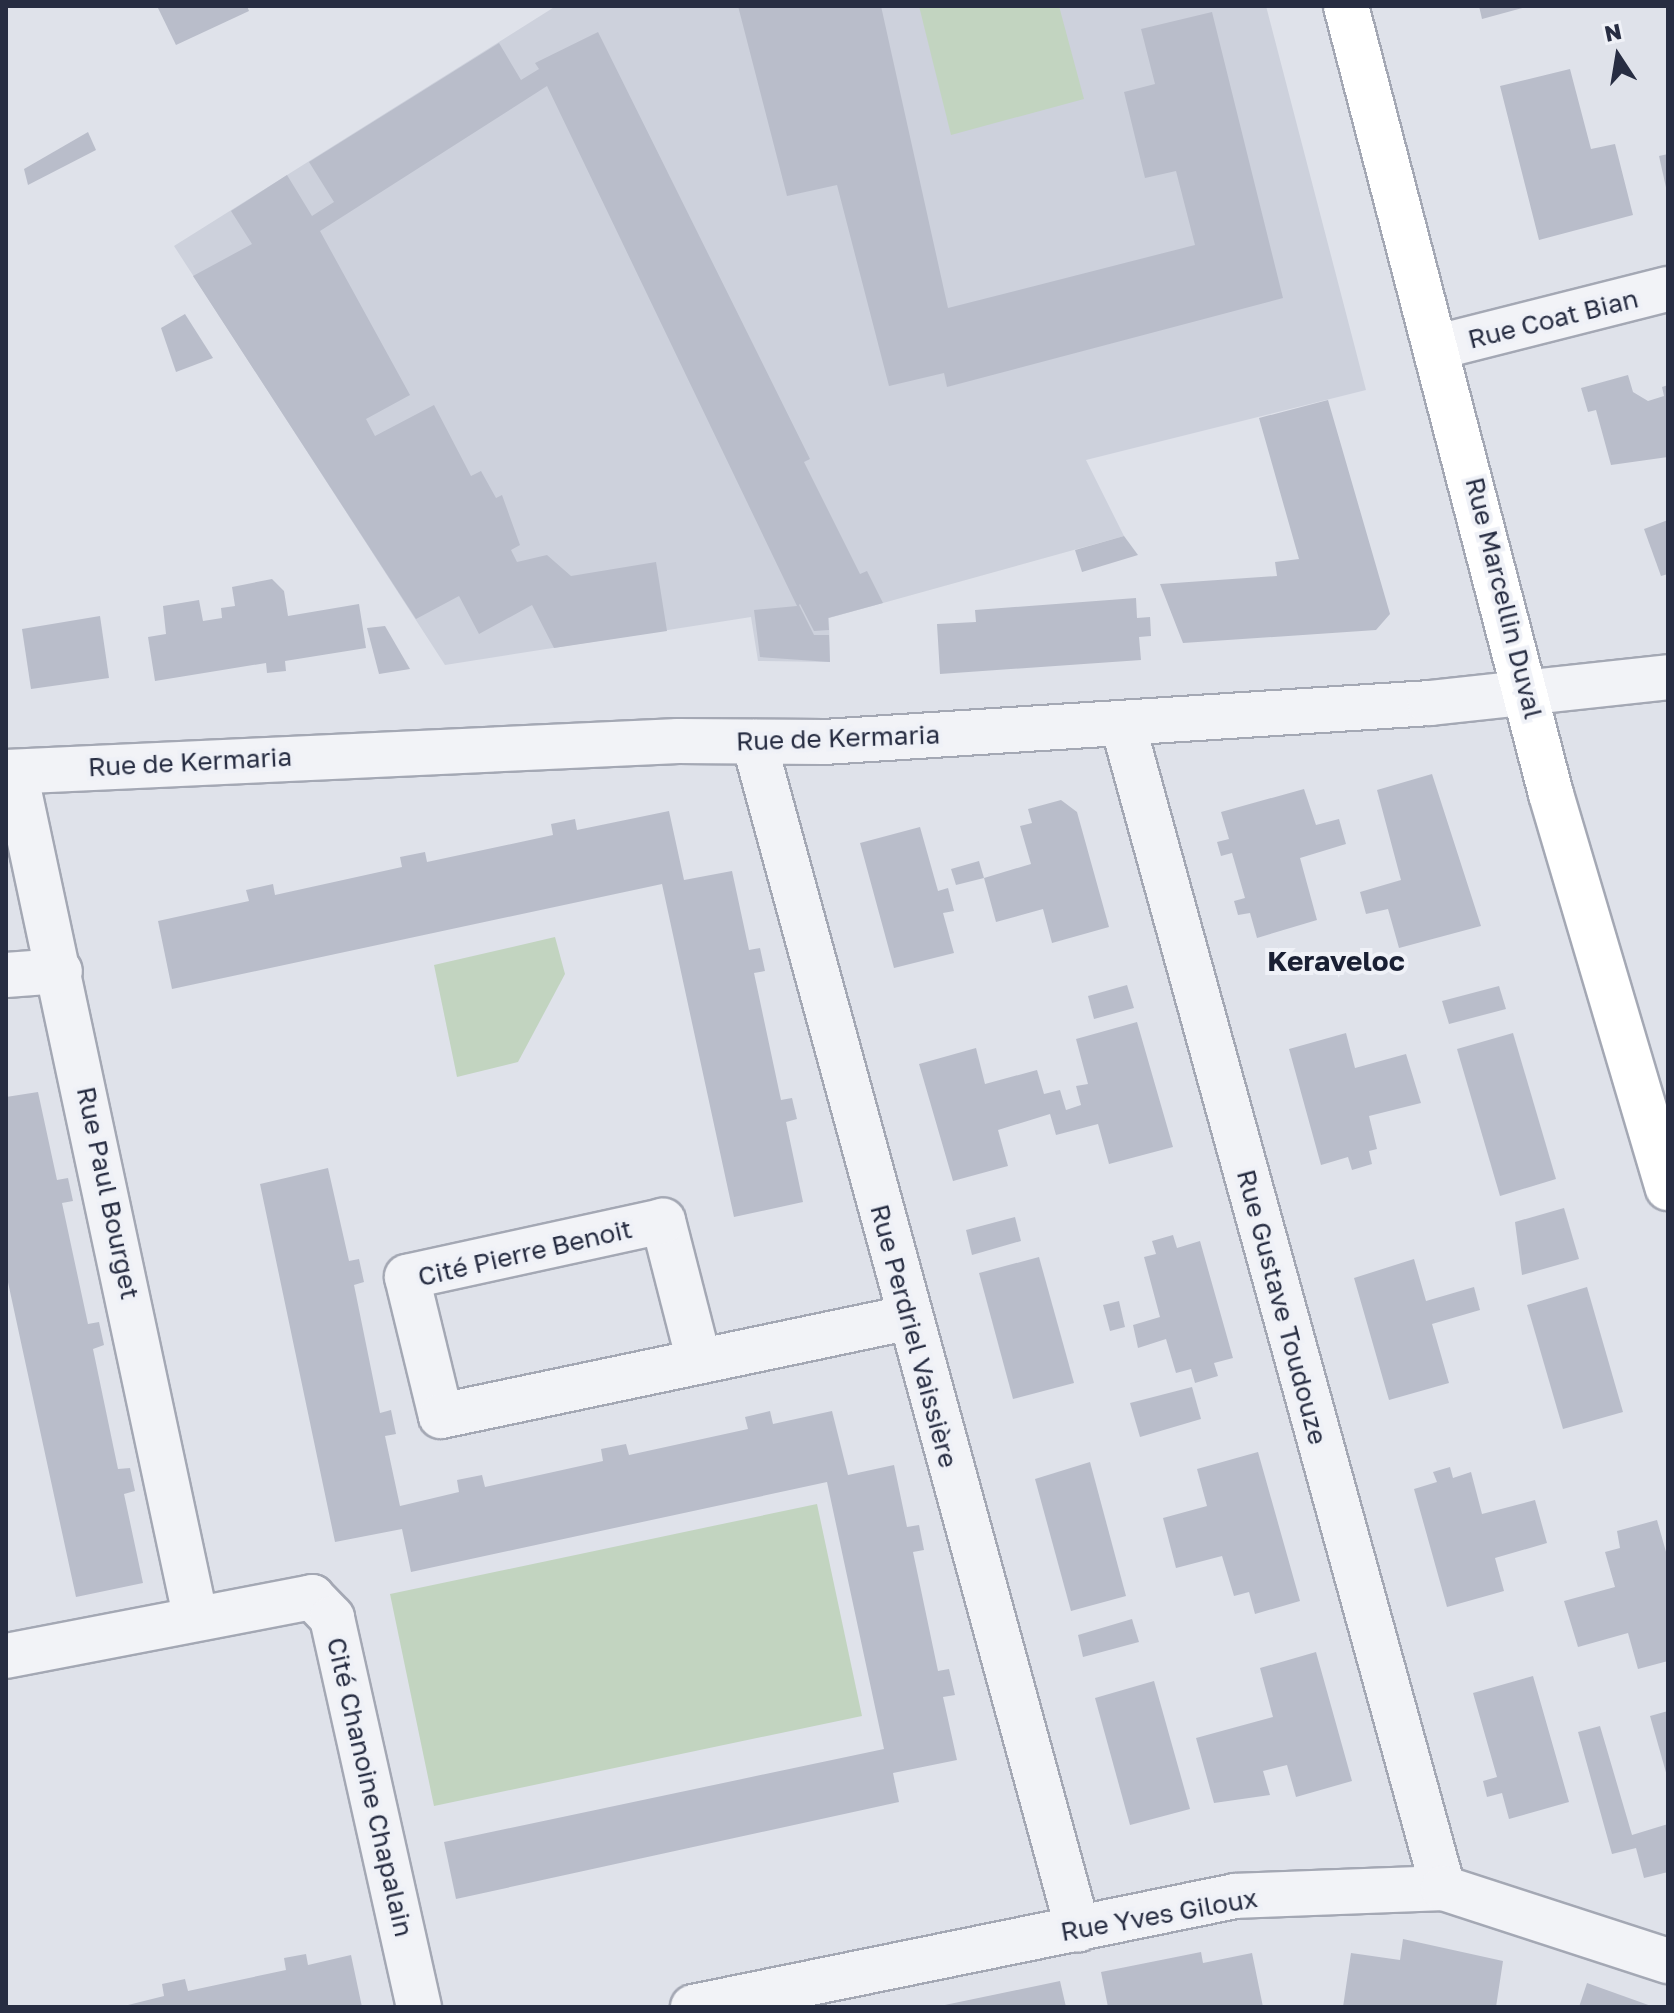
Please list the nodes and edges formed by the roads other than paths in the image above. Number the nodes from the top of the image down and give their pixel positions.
1 (1346, 6) edge
2 (1668, 289) edge
3 (1438, 347) junction
4 (1668, 677) edge
5 (1528, 691) junction
6 (1123, 725) junction
7 (754, 742) junction
8 (10, 772) edge
9 (60, 971) junction
10 (6, 975) edge
11 (1668, 1188) edge
12 (908, 1318) junction
13 (699, 1361) junction
14 (195, 1615) junction
15 (6, 1656) edge
16 (1443, 1888) junction
17 (1078, 1930) junction
18 (1668, 1961) edge
19 (419, 2007) edge
20 (693, 2007) edge

1 - 3 main road, Rue Marcellin Duval
2 - 3 street, Rue Coat Bian
3 - 5 main road, Rue Marcellin Duval
4 - 5 street, Rue de Kermaria
5 - 6 street, Rue de Kermaria
5 - 11 main road, Rue Marcellin Duval
6 - 7 street, Rue de Kermaria
6 - 16 street, Rue Gustave Toudouze
7 - 8 street, Rue de Kermaria
7 - 12 street, Rue Perdriel Vaissière
8 - 9 street, Rue Paul Bourget
9 - 10 street
9 - 14 street, Rue Paul Bourget
12 - 13 street, Cité Pierre Benoit
12 - 17 street, Rue Perdriel Vaissière
13 - 13 street, Cité Pierre Benoit
14 - 15 street
14 - 19 street, Cité Chanoine Chapalain
16 - 17 street, Rue Yves Giloux
16 - 18 street, Rue Yves Giloux
17 - 20 street, Rue Yves Giloux

